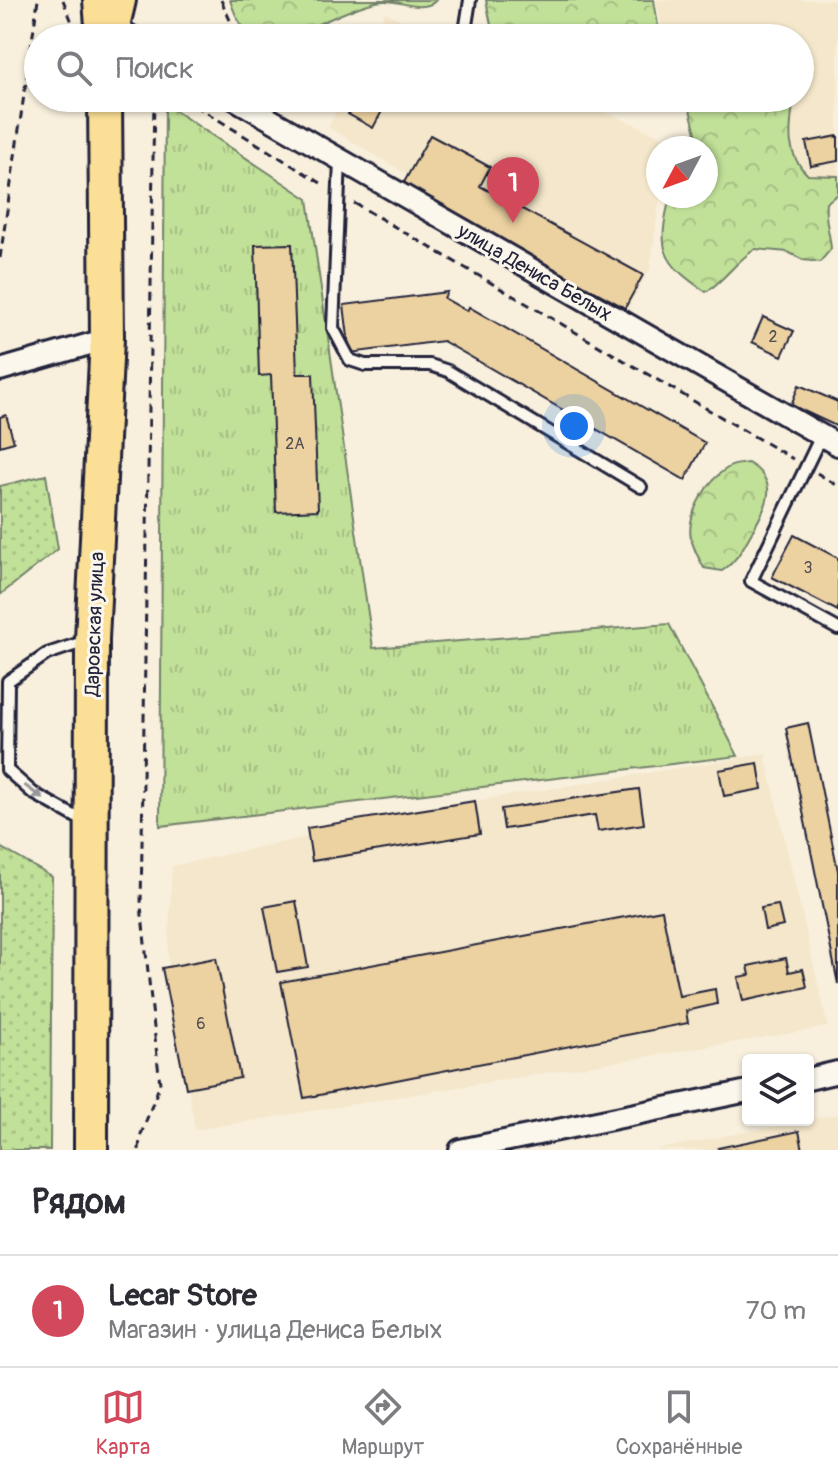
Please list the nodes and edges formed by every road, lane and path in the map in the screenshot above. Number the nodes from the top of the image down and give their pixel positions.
1 (38, 0) edge
2 (63, 0) edge
3 (221, 0) edge
4 (470, 0) edge
5 (34, 24) edge
6 (72, 24) edge
7 (232, 24) edge
8 (466, 24) edge
9 (24, 95) edge
10 (105, 112) edge
11 (154, 112) edge
12 (206, 112) edge
13 (257, 112) edge
14 (340, 160) junction
15 (339, 194) junction
16 (0, 258) edge
17 (107, 339) junction
18 (0, 370) edge
19 (830, 441) edge
20 (806, 467) junction
21 (838, 486) edge
22 (641, 487) dead end
23 (838, 629) edge
24 (92, 639) junction
25 (92, 826) junction
26 (838, 1072) edge
27 (814, 1078) edge
28 (742, 1092) edge
29 (91, 1150) edge
30 (139, 1150) edge
31 (460, 1150) edge

1 - 5 path
2 - 6 path
3 - 7 path
4 - 8 lane
9 - 16 path
10 - 17 highway, Даровская улица
11 - 30 path
12 - 15 path
13 - 14 street, улица Дениса Белых
14 - 15 lane
14 - 19 street, улица Дениса Белых
15 - 20 path
15 - 22 lane
17 - 18 street
17 - 24 highway, Даровская улица
19 - 20 lane
20 - 21 path
20 - 23 lane
24 - 25 highway, Даровская улица
24 -> 25 lane
25 - 29 highway, Даровская улица
26 - 27 street
28 - 31 street

